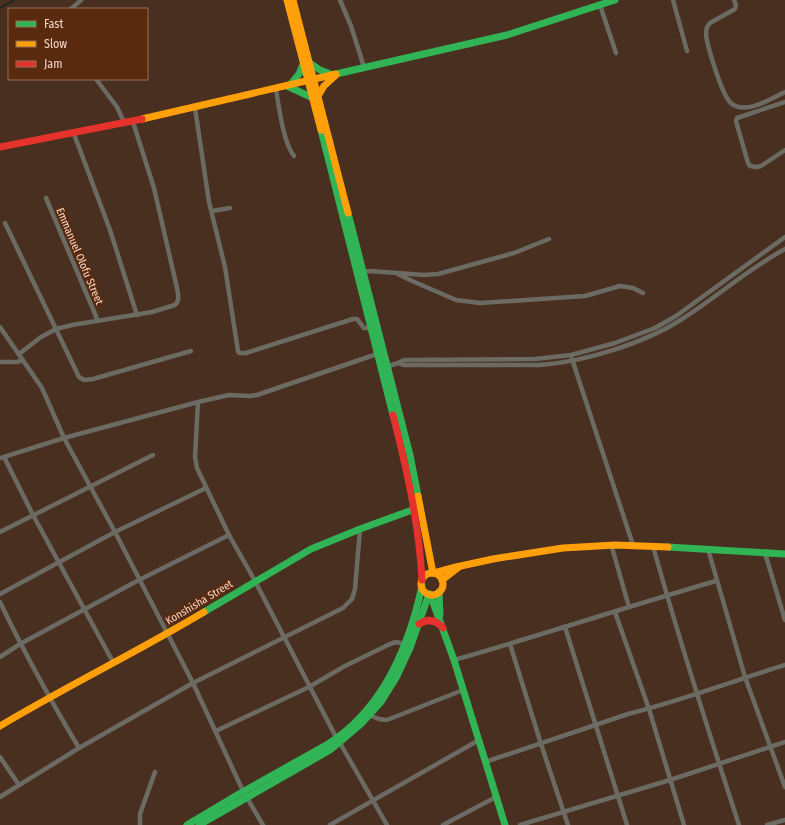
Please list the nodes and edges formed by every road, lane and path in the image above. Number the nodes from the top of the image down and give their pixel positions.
1 (81, 0) edge
2 (287, 0) edge
3 (293, 0) edge
4 (340, 0) edge
5 (615, 0) edge
6 (673, 0) edge
7 (734, 0) edge
8 (600, 5) junction
9 (72, 8) edge
10 (687, 51) dead end
11 (616, 53) dead end
12 (307, 62) junction
13 (364, 67) junction
14 (335, 74) junction
15 (97, 80) edge
16 (311, 80) junction
17 (288, 86) junction
18 (276, 89) junction
19 (785, 92) edge
20 (315, 97) junction
21 (785, 102) edge
22 (195, 108) junction
23 (133, 122) junction
24 (125, 124) junction
25 (74, 134) junction
26 (0, 147) edge
27 (785, 150) edge
28 (294, 156) dead end
29 (46, 198) dead end
30 (230, 208) dead end
31 (212, 211) junction
32 (5, 223) dead end
33 (785, 237) edge
34 (549, 239) dead end
35 (785, 249) edge
36 (360, 272) junction
37 (398, 274) junction
38 (643, 293) dead end
39 (138, 315) junction
40 (98, 321) junction
41 (0, 327) edge
42 (370, 328) junction
43 (56, 329) junction
44 (192, 351) dead end
45 (19, 354) junction
46 (377, 354) junction
47 (571, 355) junction
48 (23, 360) junction
49 (572, 361) junction
50 (0, 362) edge
51 (398, 363) junction
52 (384, 367) junction
53 (198, 402) junction
54 (64, 438) junction
55 (153, 454) dead end
56 (2, 458) edge
57 (91, 486) junction
58 (206, 488) junction
59 (415, 509) junction
60 (33, 515) junction
61 (360, 529) junction
62 (0, 532) edge
63 (115, 532) junction
64 (229, 535) junction
65 (611, 544) junction
66 (632, 545) junction
67 (653, 546) junction
68 (708, 549) junction
69 (765, 553) junction
70 (785, 554) edge
71 (59, 563) junction
72 (463, 565) junction
73 (434, 573) junction
74 (139, 580) junction
75 (442, 580) junction
76 (255, 581) junction
77 (716, 581) junction
78 (422, 583) junction
79 (439, 592) junction
80 (0, 594) edge
81 (430, 594) junction
82 (666, 596) junction
83 (0, 602) edge
84 (629, 607) junction
85 (85, 610) junction
86 (615, 612) junction
87 (785, 620) edge
88 (441, 621) junction
89 (419, 624) junction
90 (565, 628) junction
91 (443, 629) junction
92 (167, 634) junction
93 (284, 638) junction
94 (20, 644) junction
95 (405, 644) junction
96 (510, 644) junction
97 (0, 657) edge
98 (454, 660) junction
99 (113, 662) junction
100 (785, 665) edge
101 (745, 677) junction
102 (193, 683) junction
103 (309, 687) junction
104 (463, 690) junction
105 (697, 693) junction
106 (49, 697) junction
107 (649, 709) junction
108 (369, 715) junction
109 (596, 725) junction
110 (0, 726) edge
111 (216, 731) junction
112 (478, 740) junction
113 (338, 741) junction
114 (785, 742) edge
115 (540, 744) junction
116 (771, 747) junction
117 (80, 748) junction
118 (0, 757) edge
119 (485, 762) junction
120 (720, 764) junction
121 (155, 772) dead end
122 (670, 780) junction
123 (19, 786) junction
124 (785, 787) edge
125 (245, 794) junction
126 (618, 796) junction
127 (0, 797) edge
128 (496, 797) junction
129 (372, 800) junction
130 (564, 812) junction
131 (785, 820) edge
132 (140, 825) edge
133 (187, 825) edge
134 (199, 825) edge
135 (262, 825) edge
136 (330, 825) edge
137 (387, 825) edge
138 (443, 825) edge
139 (505, 825) edge
140 (520, 825) edge
141 (568, 825) edge
142 (627, 825) edge
143 (684, 825) edge
144 (739, 825) edge
145 (766, 825) edge

1 - 9 street
2 - 12 main road
3 - 12 main road
4 - 13 street
5 - 8 main road
6 - 10 street
7 - 19 street
8 - 11 street
8 - 13 main road
12 - 14 main road
12 - 16 main road
12 - 17 main road
13 - 14 main road
14 - 16 main road
14 - 20 main road
15 - 24 street
16 - 17 main road
16 - 20 main road
17 - 18 main road
17 - 20 main road
18 - 22 main road
18 - 28 street
20 - 36 main road
21 - 27 street
22 - 23 main road
22 - 31 street
23 - 24 main road
23 - 39 street
24 - 25 main road
25 - 26 main road
25 - 39 street
29 - 40 street, Emmanuel Olofu Street
30 - 31 street
31 - 42 street
32 - 43 street
33 - 47 street
34 - 37 street
35 - 49 street
36 - 37 street
36 - 42 main road
36 - 52 main road
37 - 38 street
39 - 40 street
40 - 43 street
41 - 45 street
42 - 46 main road
43 - 44 street
43 - 45 street
45 - 48 street
46 - 52 main road
46 - 53 street
47 - 49 street
47 - 51 street
48 - 50 street
48 - 54 street
49 - 51 street
49 - 66 street
51 - 52 street
52 - 59 main road
52 - 73 main road
53 - 54 street
53 - 58 street
54 - 56 street
54 - 57 street
55 - 57 street
56 - 60 street
57 - 60 street
57 - 63 street
58 - 63 street
58 - 64 street
59 - 61 main road, Konshisha Street
59 - 78 main road
60 - 62 street
60 - 71 street
61 - 76 main road, Konshisha Street
61 - 93 street
63 - 71 street
63 - 74 street
64 - 74 street
64 - 76 street
65 - 66 main road
65 - 72 main road
65 - 84 street
66 - 67 main road
67 - 68 main road
67 - 82 street
68 - 69 main road
68 - 77 street
69 - 70 main road
69 - 87 street
71 - 80 street
71 - 85 street
72 - 73 main road
72 - 75 main road
73 - 75 main road
73 - 78 main road
74 - 85 street
74 - 92 street
75 - 79 main road
76 - 92 main road, Konshisha Street
76 - 93 street
77 - 82 street
77 - 101 street
78 - 81 main road
78 - 95 main road
79 - 81 main road
79 - 88 main road
81 - 88 main road
81 - 89 main road
82 - 84 street
82 - 105 street
83 - 94 street
84 - 86 street
85 - 94 street
85 - 99 street
86 - 90 street
86 - 107 street
88 - 91 main road
89 - 91 main road
89 - 108 main road
90 - 96 street
90 - 109 street
91 - 98 main road
92 - 99 main road, Konshisha Street
92 - 102 street
93 - 102 street
93 - 103 street
94 - 97 street
94 - 106 street
95 - 103 street
95 - 113 main road
96 - 98 street
96 - 115 street
98 - 104 main road
99 - 106 main road, Konshisha Street
100 - 101 street
101 - 105 street
101 - 116 street
102 - 111 street
102 - 117 street
103 - 111 street
103 - 113 street
104 - 108 street
104 - 112 main road
105 - 107 street
105 - 120 street
106 - 110 main road, Konshisha Street
106 - 117 street
107 - 109 street
107 - 122 street
108 - 113 main road
109 - 115 street
109 - 126 street
111 - 125 street
112 - 119 main road
112 - 129 street
113 - 125 main road
113 - 129 street
114 - 116 street
115 - 119 street
115 - 130 street
116 - 120 street
116 - 124 street
117 - 123 street
118 - 123 street
119 - 128 main road
120 - 122 street
120 - 144 street
121 - 132 street
122 - 126 street
122 - 143 street
123 - 127 street
125 - 133 main road
125 - 134 main road
125 - 135 street
126 - 130 street
126 - 142 street
128 - 138 street
128 - 139 main road
129 - 136 street
129 - 137 street
130 - 140 street
130 - 141 street
131 - 145 street

